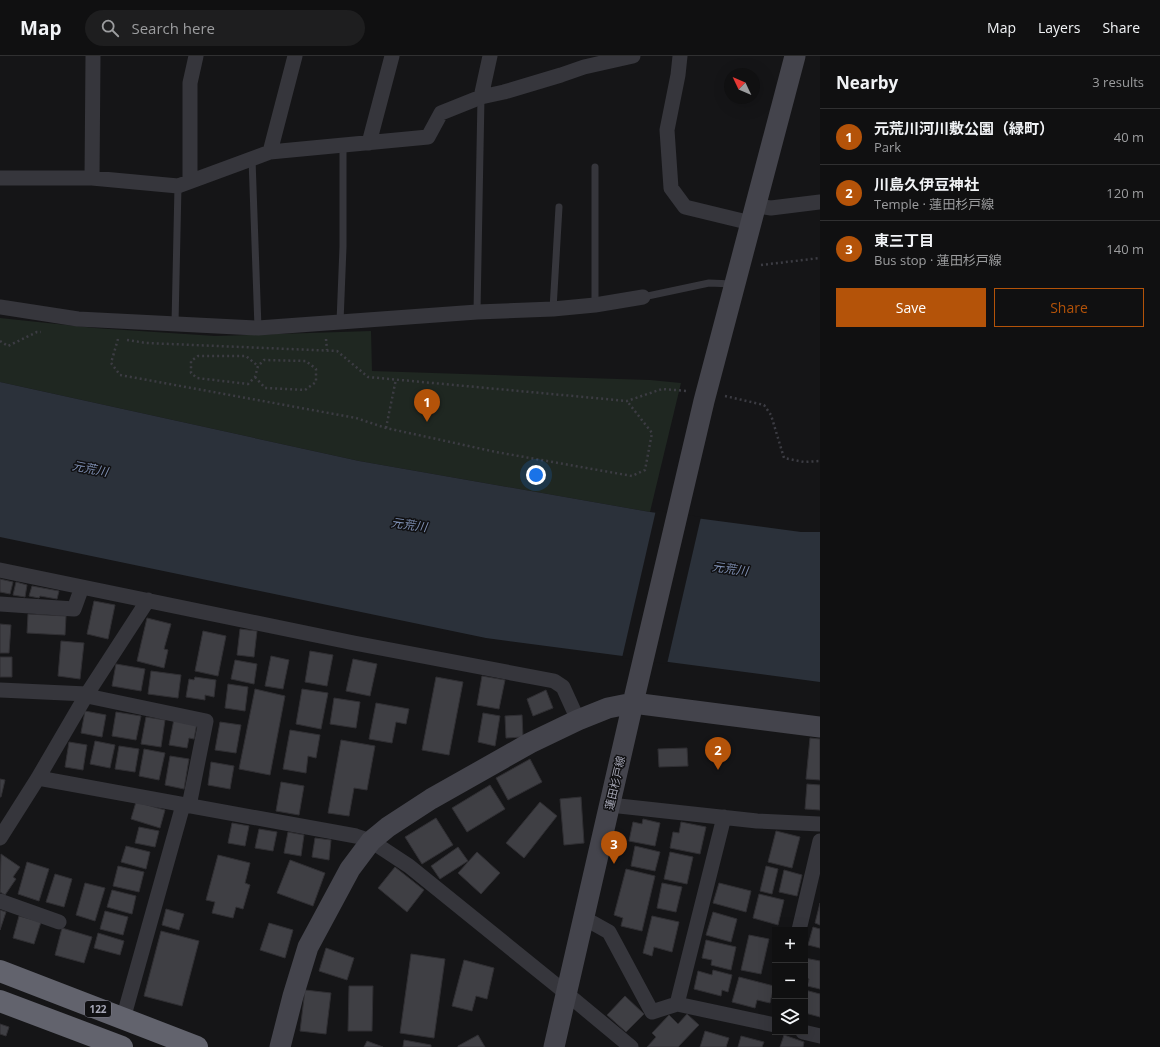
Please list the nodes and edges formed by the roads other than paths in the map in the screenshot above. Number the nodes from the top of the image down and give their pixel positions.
1 (93, 56) edge
2 (196, 56) edge
3 (295, 56) edge
4 (392, 56) edge
5 (490, 56) edge
6 (633, 56) edge
7 (680, 56) edge
8 (795, 56) edge
9 (585, 61) edge
10 (480, 97) junction
11 (369, 143) junction
12 (343, 145) junction
13 (270, 152) junction
14 (252, 158) junction
15 (595, 167) dead end
16 (0, 178) edge
17 (92, 178) junction
18 (184, 183) junction
19 (820, 202) edge
20 (559, 207) dead end
21 (753, 214) junction
22 (735, 284) junction
23 (643, 298) joint
24 (595, 305) junction
25 (0, 308) edge
26 (553, 308) junction
27 (477, 312) junction
28 (340, 322) junction
29 (176, 324) junction
30 (258, 328) junction
31 (0, 570) edge
32 (82, 587) junction
33 (148, 600) junction
34 (0, 604) edge
35 (0, 690) edge
36 (87, 695) junction
37 (633, 703) junction
38 (578, 720) junction
39 (820, 726) edge
40 (38, 778) junction
41 (610, 805) junction
42 (186, 806) junction
43 (724, 817) junction
44 (820, 824) edge
45 (0, 838) edge
46 (371, 841) junction
47 (820, 841) edge
48 (0, 901) edge
49 (584, 918) junction
50 (59, 922) dead end
51 (800, 927) edge
52 (0, 971) edge
53 (566, 993) junction
54 (0, 1001) edge
55 (677, 1004) junction
56 (123, 1019) junction
57 (772, 1024) edge
58 (808, 1033) edge
59 (820, 1036) edge
60 (122, 1047) edge
61 (197, 1047) edge
62 (280, 1047) edge
63 (554, 1047) edge
64 (631, 1047) edge

1 - 17 street
2 - 18 street
3 - 13 street
4 - 11 street
5 - 10 street
6 - 9 street
7 - 21 street
8 - 21 street, 蓮田杉戸線
9 - 10 street
10 - 11 street
10 - 27 lane
11 - 12 street
12 - 13 street
12 - 28 lane
13 - 14 street
14 - 18 street
14 - 30 lane
15 - 24 lane
16 - 17 street
17 - 18 street
18 - 29 lane
19 - 21 street
20 - 26 lane
21 - 22 street, 蓮田杉戸線
22 - 23 lane
22 - 37 street, 蓮田杉戸線
23 - 24 street
24 - 26 street
25 - 29 street
26 - 27 street
27 - 28 street
28 - 30 street
29 - 30 street
31 - 32 street
32 - 33 street
32 - 34 street
33 - 36 street
33 - 38 street
35 - 36 street
36 - 40 street
36 - 42 street
37 - 38 street
37 - 39 street
37 - 41 street, 蓮田杉戸線
38 - 46 street
40 - 42 street
40 - 45 street
41 - 43 street
41 - 49 street, 蓮田杉戸線
42 - 46 street
42 - 56 street
43 - 44 street
43 - 55 street
46 - 53 street
46 - 62 street
47 - 51 street
48 - 50 street
49 - 53 street, 蓮田杉戸線
49 - 55 street
52 - 56 highway, 122
53 - 63 street, 蓮田杉戸線
53 - 64 street
54 - 60 highway, 122
55 - 57 street
56 - 61 highway, 122
58 - 59 street

